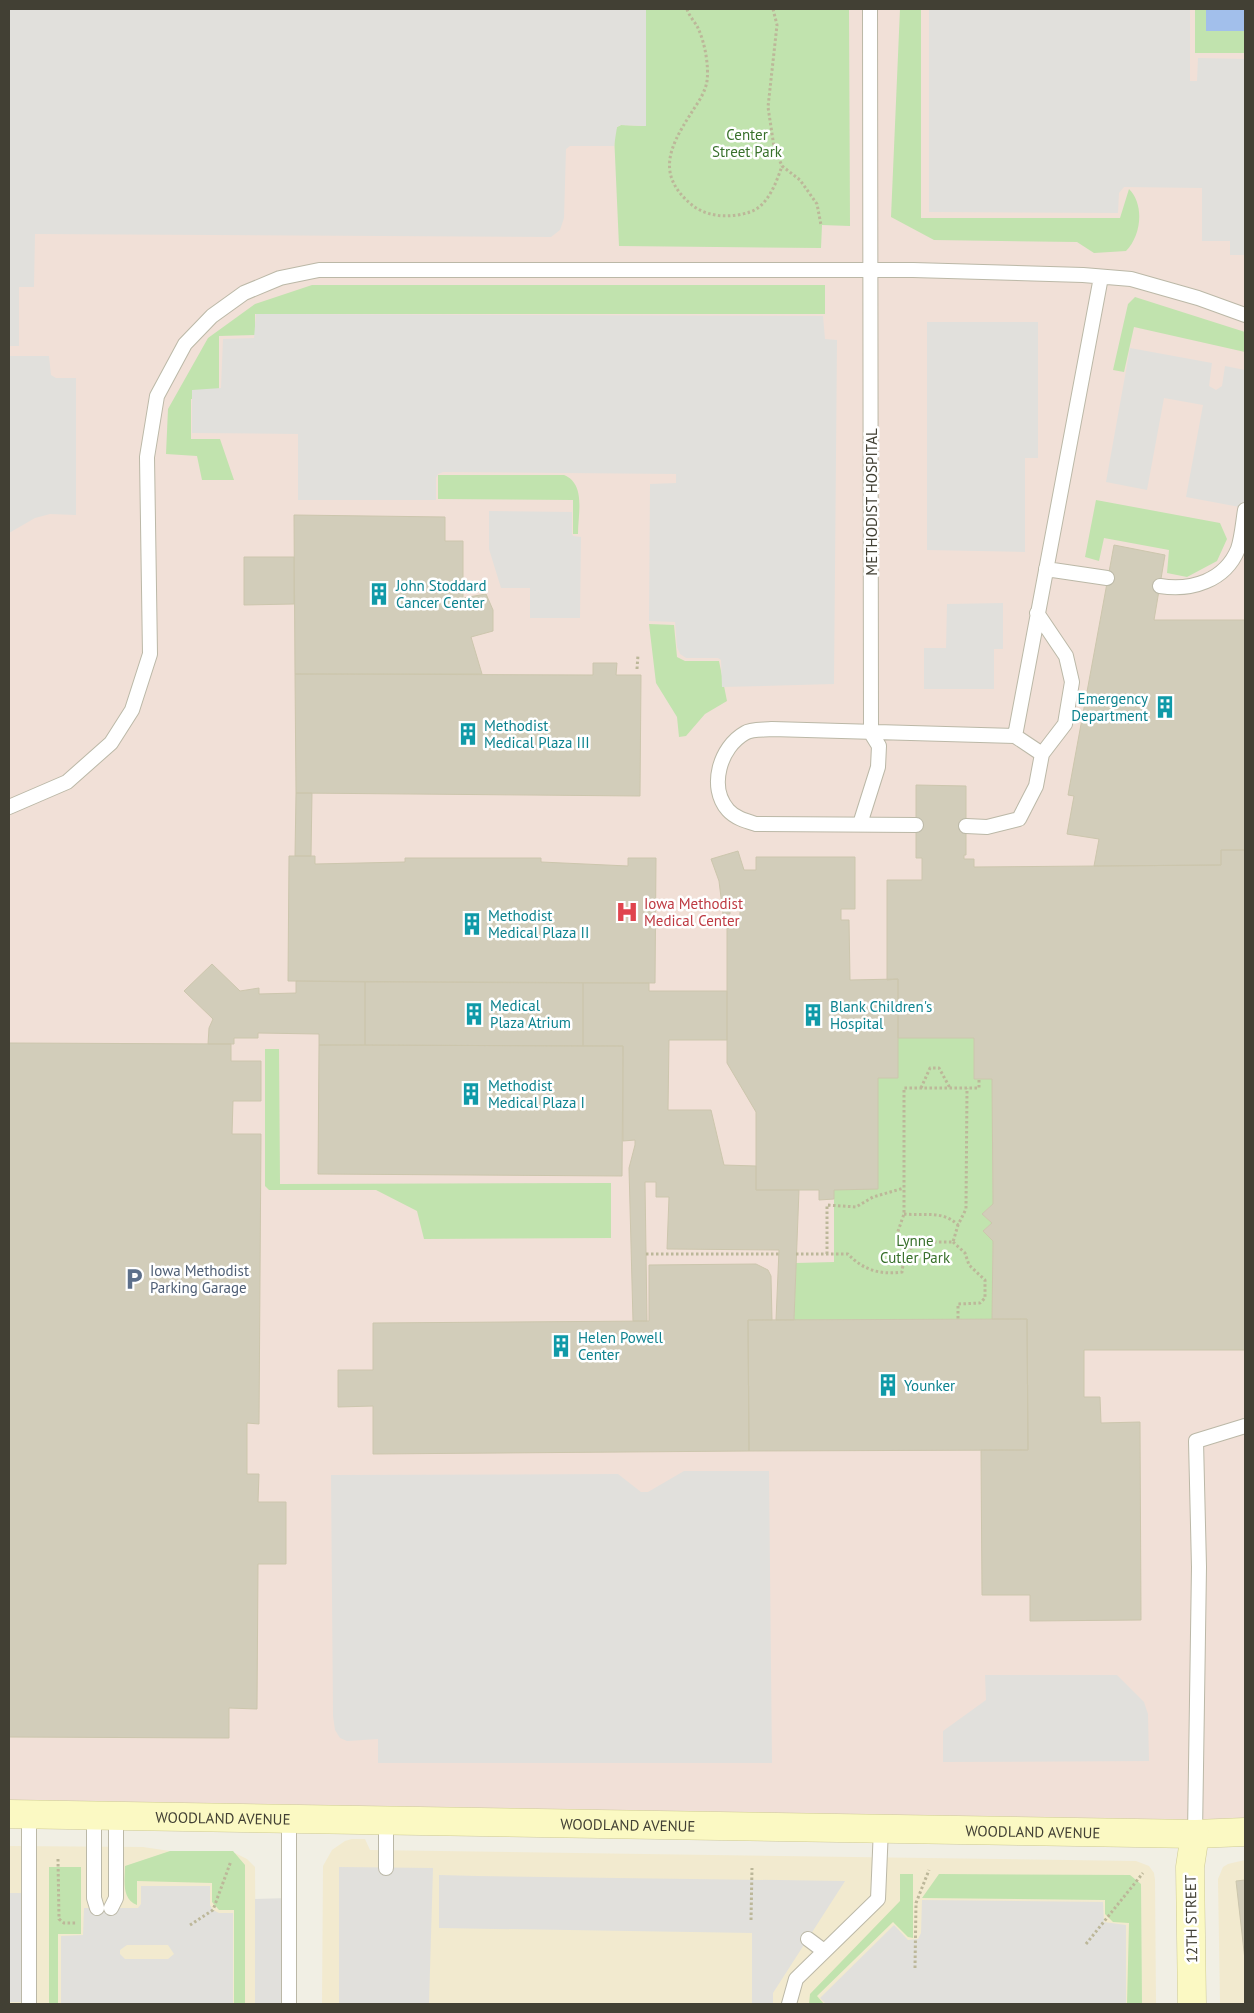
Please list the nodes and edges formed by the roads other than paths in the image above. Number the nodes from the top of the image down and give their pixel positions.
1 (870, 9) edge
2 (872, 272) junction
3 (1101, 277) junction
4 (1245, 315) edge
5 (1245, 510) edge
6 (1046, 569) junction
7 (1108, 578) dead end
8 (1160, 586) dead end
9 (1037, 613) junction
10 (871, 733) junction
11 (1015, 736) junction
12 (1042, 754) junction
13 (9, 807) edge
14 (860, 824) junction
15 (916, 825) dead end
16 (966, 826) dead end
17 (1245, 1426) edge
18 (19, 1814) edge
19 (105, 1816) junction
20 (289, 1818) junction
21 (386, 1820) junction
22 (881, 1828) junction
23 (1245, 1832) edge
24 (1195, 1834) junction
25 (386, 1868) dead end
26 (808, 1938) dead end
27 (824, 1951) junction
28 (29, 2004) edge
29 (289, 2004) edge
30 (789, 2004) edge
31 (1192, 2004) edge

1 - 2 lane, METHODIST HOSPITAL
2 - 3 lane
2 - 10 lane, METHODIST HOSPITAL
2 - 13 lane
3 - 4 lane
3 - 6 lane
5 - 8 lane
6 - 7 lane
6 - 9 lane
9 - 11 lane
9 - 12 lane
10 - 11 lane
10 - 14 lane, METHODIST HOSPITAL
10 - 14 lane
11 - 12 lane
12 - 16 lane
14 - 15 lane
17 - 24 lane
18 - 19 street, WOODLAND AVENUE
18 - 28 lane
19 - 19 lane
19 - 20 street, WOODLAND AVENUE
20 - 21 street, WOODLAND AVENUE
20 - 29 lane
21 - 22 street, WOODLAND AVENUE
21 - 25 lane
22 - 24 street, WOODLAND AVENUE
22 - 27 lane
23 - 24 street, WOODLAND AVENUE
24 - 31 street, 12TH STREET
26 - 27 lane
27 - 30 lane

